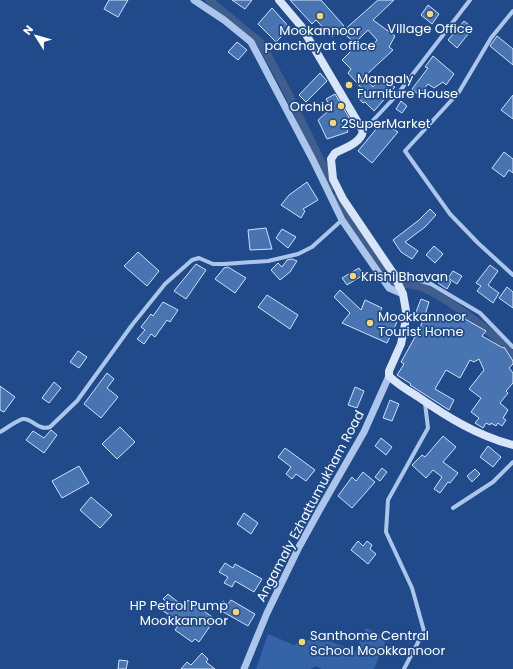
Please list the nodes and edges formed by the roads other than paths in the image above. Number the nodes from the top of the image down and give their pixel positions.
1 (194, 0) edge
2 (279, 0) edge
3 (470, 0) edge
4 (513, 11) edge
5 (362, 131) junction
6 (342, 220) junction
7 (393, 273) junction
8 (513, 275) edge
9 (403, 294) junction
10 (513, 347) edge
11 (389, 376) junction
12 (425, 402) junction
13 (0, 432) edge
14 (513, 445) edge
15 (513, 462) edge
16 (453, 508) dead end
17 (244, 669) edge
18 (404, 669) edge

1 - 6 street
2 - 5 main road
3 - 5 street
4 - 8 street
5 - 7 main road
6 - 9 street
6 - 13 street
7 - 9 main road
7 - 10 street
9 - 11 main road
11 - 12 main road
11 - 17 street, Angamaly Ezhattumukham Road
12 - 14 main road
12 - 18 street
15 - 16 street

